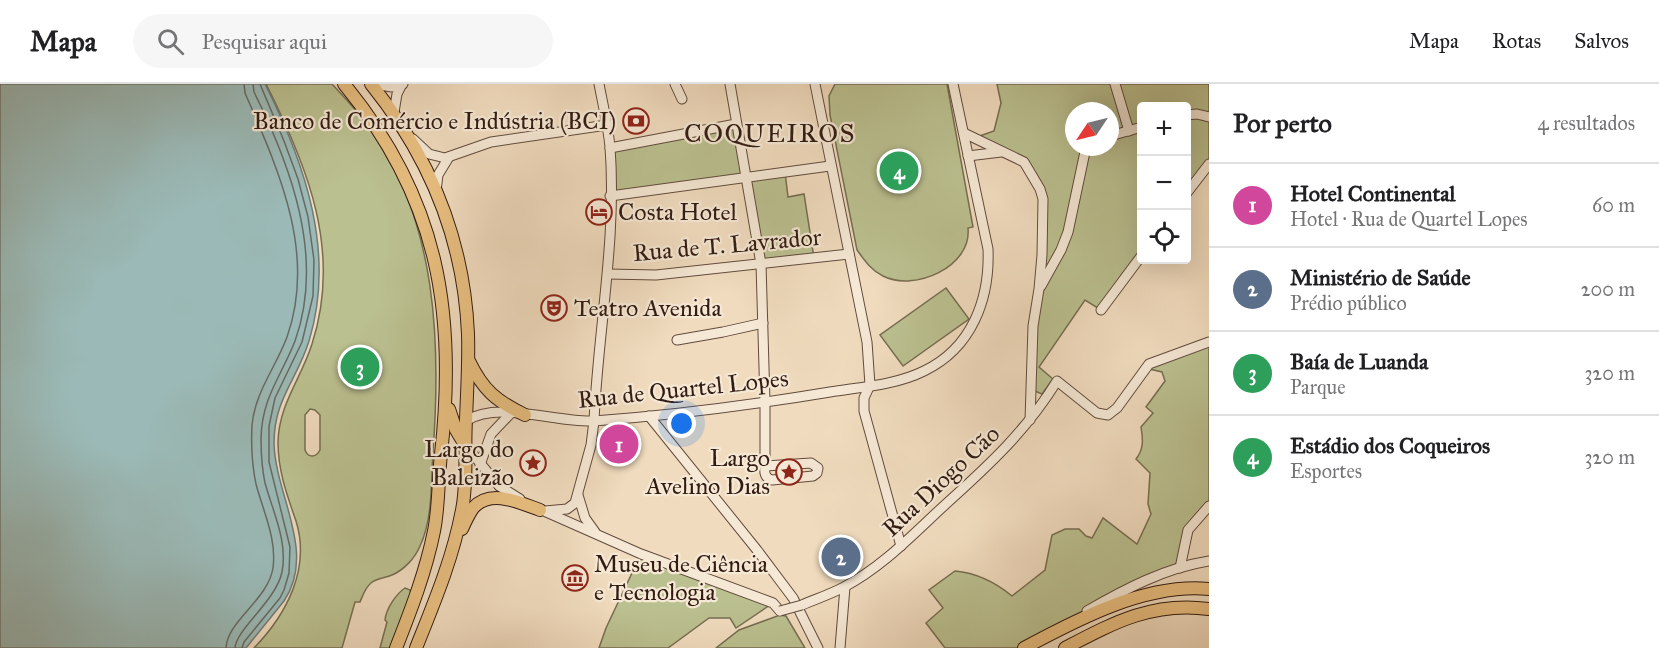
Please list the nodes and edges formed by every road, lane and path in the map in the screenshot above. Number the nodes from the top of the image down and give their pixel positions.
1 (344, 84) edge
2 (373, 84) edge
3 (403, 84) edge
4 (599, 84) edge
5 (675, 84) edge
6 (730, 84) edge
7 (815, 84) edge
8 (953, 84) edge
9 (1115, 84) edge
10 (682, 99) dead end
11 (394, 112) junction
12 (1191, 115) edge
13 (1209, 117) edge
14 (736, 124) junction
15 (607, 125) junction
16 (1137, 129) edge
17 (1129, 131) junction
18 (964, 133) junction
19 (1119, 134) edge
20 (410, 136) junction
21 (610, 148) junction
22 (1001, 152) junction
23 (968, 156) junction
24 (1083, 156) edge
25 (449, 157) junction
26 (1209, 164) edge
27 (830, 166) junction
28 (746, 178) junction
29 (1191, 187) edge
30 (436, 191) junction
31 (610, 196) junction
32 (849, 254) junction
33 (1137, 262) edge
34 (761, 264) junction
35 (608, 274) junction
36 (1039, 289) junction
37 (1101, 310) dead end
38 (764, 322) junction
39 (676, 340) dead end
40 (1209, 342) edge
41 (468, 359) junction
42 (870, 386) junction
43 (1030, 389) junction
44 (1046, 399) junction
45 (447, 401) junction
46 (765, 402) junction
47 (512, 412) junction
48 (525, 415) junction
49 (649, 416) junction
50 (466, 421) junction
51 (594, 421) junction
52 (576, 422) junction
53 (1030, 422) junction
54 (456, 430) junction
55 (592, 440) junction
56 (466, 446) junction
57 (441, 459) junction
58 (480, 465) junction
59 (765, 466) junction
60 (578, 495) junction
61 (1209, 506) edge
62 (542, 511) junction
63 (602, 538) junction
64 (455, 540) junction
65 (901, 546) junction
66 (1209, 561) edge
67 (1180, 568) junction
68 (845, 587) junction
69 (1209, 589) edge
70 (1209, 609) edge
71 (1041, 639) junction
72 (396, 648) edge
73 (416, 648) edge
74 (818, 648) edge
75 (840, 648) edge
76 (1024, 648) edge
77 (1065, 648) edge

1 - 45 main road
2 - 3 street
2 - 11 main road
3 - 11 street
4 - 15 street
5 - 10 street
6 - 14 street
7 - 27 street
8 - 18 street, Rua de Quartel Lopes
9 - 17 street
11 - 20 main road
12 - 13 street
14 - 21 street
14 - 28 street
15 - 21 street
15 - 25 street
16 - 17 street
17 - 19 street
18 - 22 street
18 - 23 street, Rua de Quartel Lopes
20 - 25 street
20 - 30 main road
21 - 31 street
22 - 23 street
22 - 36 street
23 - 42 street, Rua de Quartel Lopes
24 - 36 street
25 - 30 street
26 - 29 street
27 - 28 street
27 - 32 street
28 - 31 street
28 - 34 street
30 - 41 main road
31 - 35 street
32 - 34 street, Rua de T. Lavrador
32 - 42 street
33 - 37 street
34 - 35 street, Rua de T. Lavrador
34 - 38 street
35 - 51 street
36 - 43 street
38 - 39 street
38 - 46 street
40 - 44 street, Rua Diogo Cão
41 - 48 main road
41 - 50 main road
42 - 46 street, Rua de Quartel Lopes
42 - 65 street
43 - 44 street
43 - 53 street
44 - 53 street, Rua Diogo Cão
45 - 54 main road
45 - 57 main road
46 - 49 street, Rua de Quartel Lopes
46 - 59 street
47 - 48 street, Rua de Quartel Lopes
47 - 50 street, Rua de Quartel Lopes
47 - 58 street
48 - 52 street, Rua de Quartel Lopes
49 - 51 street, Rua de Quartel Lopes
49 - 74 street
50 - 54 main road
50 - 56 main road
51 - 52 street, Rua de Quartel Lopes
51 - 55 street
52 - 55 street
53 - 65 street, Rua Diogo Cão
54 - 56 main road
54 - 57 main road
55 - 60 street
56 - 58 street
56 - 64 main road
57 - 72 main road
58 - 62 street
59 - 59 street
60 - 62 street
60 - 63 street
61 - 67 street
62 - 63 street
62 - 64 main road
63 - 68 street, Rua Diogo Cão, bridge
64 - 73 main road
65 - 68 street, Rua Diogo Cão
66 - 67 street
67 - 71 street
68 - 75 street
69 - 71 main road
70 - 77 main road
71 - 76 main road

